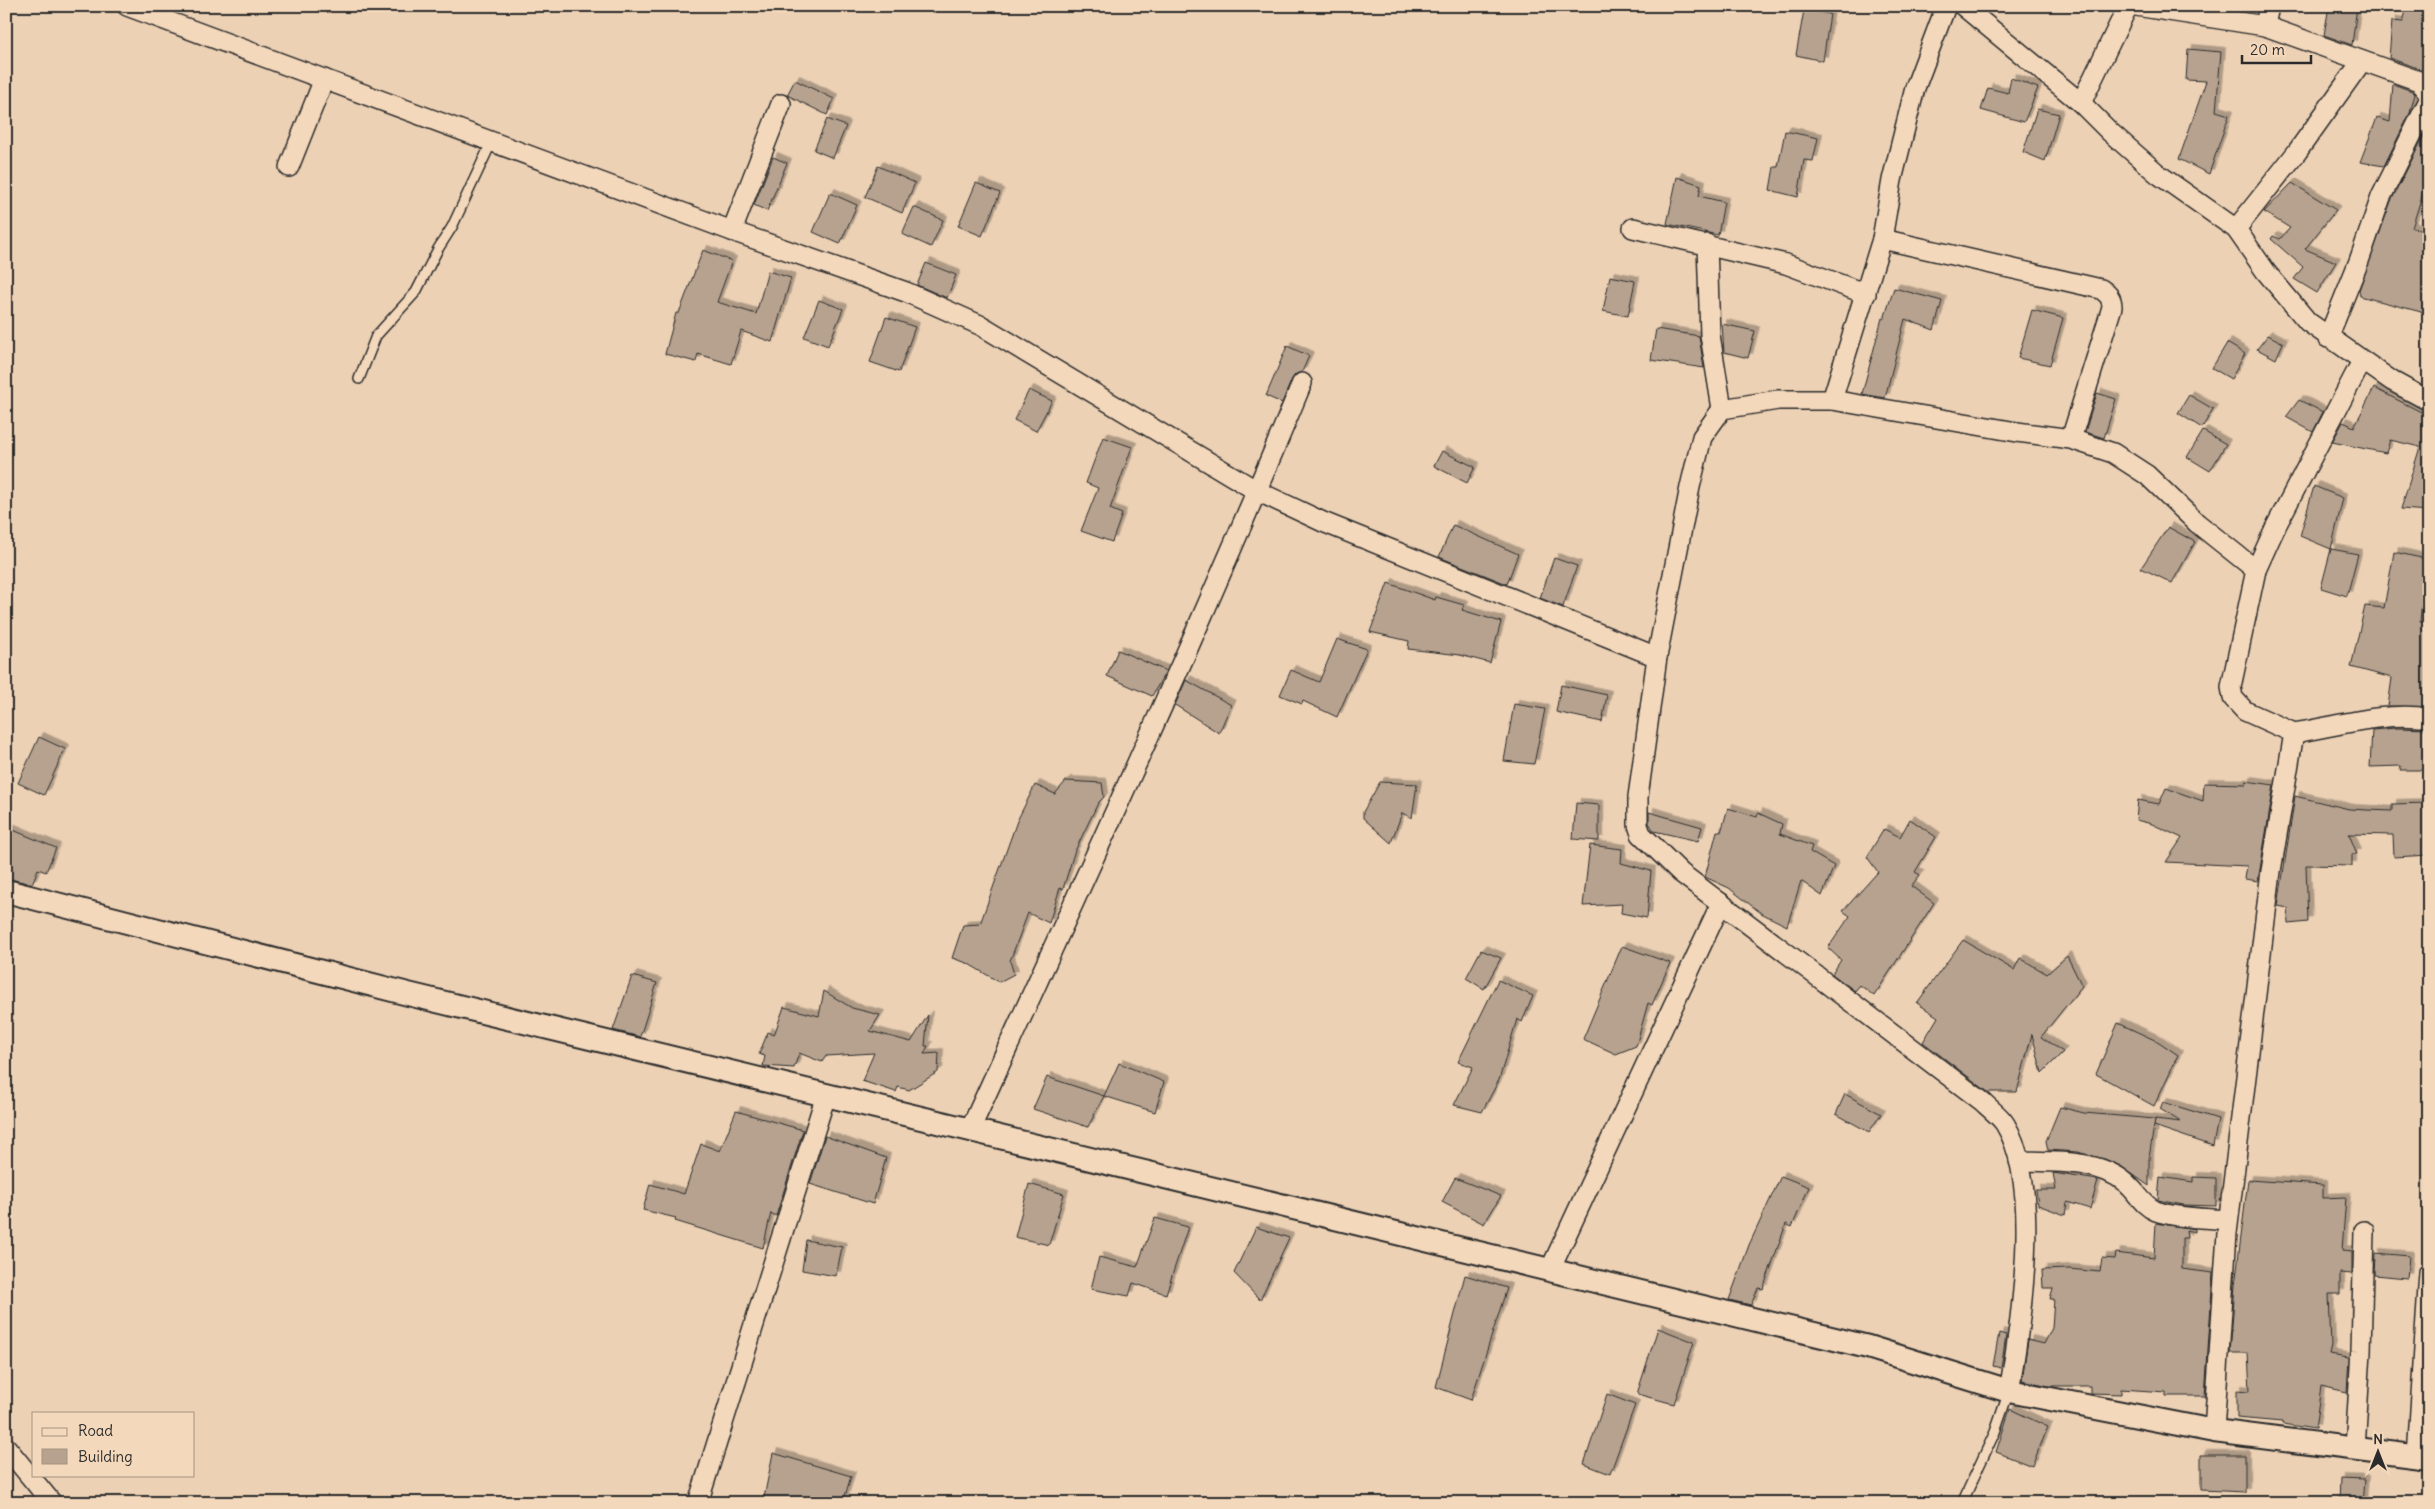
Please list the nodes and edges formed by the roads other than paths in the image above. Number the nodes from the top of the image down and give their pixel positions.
1 (126, 6) edge
2 (1946, 6) edge
3 (1963, 6) edge
4 (2128, 6) edge
5 (2136, 6) edge
6 (2269, 6) edge
7 (2265, 26) junction
8 (2362, 61) junction
9 (324, 79) junction
10 (2081, 102) junction
11 (781, 104) dead end
12 (492, 140) junction
13 (289, 167) dead end
14 (1633, 228) dead end
15 (2236, 229) junction
16 (732, 231) junction
17 (1882, 239) junction
18 (1707, 244) junction
19 (1866, 294) junction
20 (2328, 338) junction
21 (2362, 361) junction
22 (359, 378) dead end
23 (1302, 383) dead end
24 (1832, 400) junction
25 (2429, 400) edge
26 (1722, 409) junction
27 (2071, 439) junction
28 (1257, 491) junction
29 (2256, 570) junction
30 (1657, 657) junction
31 (2429, 718) edge
32 (2294, 733) junction
33 (6, 891) edge
34 (1721, 903) junction
35 (826, 1095) junction
36 (970, 1130) junction
37 (2019, 1161) junction
38 (2228, 1220) junction
39 (2364, 1231) dead end
40 (1550, 1270) junction
41 (2429, 1272) edge
42 (2009, 1391) junction
43 (2214, 1431) junction
44 (6, 1447) edge
45 (2355, 1449) junction
46 (2423, 1457) edge
47 (52, 1503) edge
48 (698, 1503) edge
49 (1962, 1503) edge

1 - 9 street
2 - 17 street
3 - 10 street
4 - 10 street
5 - 7 street
6 - 7 street
7 - 8 street
8 - 15 street
8 - 20 street
9 - 12 street
9 - 13 street
10 - 15 street
11 - 16 street
12 - 16 street
12 - 22 lane
14 - 18 street
15 - 20 street
16 - 28 street
17 - 19 street
17 - 27 street
18 - 19 street
18 - 26 street
19 - 24 street
20 - 21 street
21 - 25 street
21 - 29 street
23 - 28 street
24 - 26 street
24 - 27 street
26 - 30 street
27 - 29 street
28 - 30 street
28 - 36 street
29 - 32 street
30 - 34 street
31 - 32 street
32 - 38 street
33 - 35 street
34 - 37 street
34 - 40 street
35 - 36 street
35 - 48 street
36 - 40 street
37 - 38 street
37 - 42 street
38 - 43 street
39 - 45 street
40 - 42 street
41 - 46 street
42 - 43 street
42 - 49 lane
43 - 45 street
44 - 47 street
45 - 46 street

